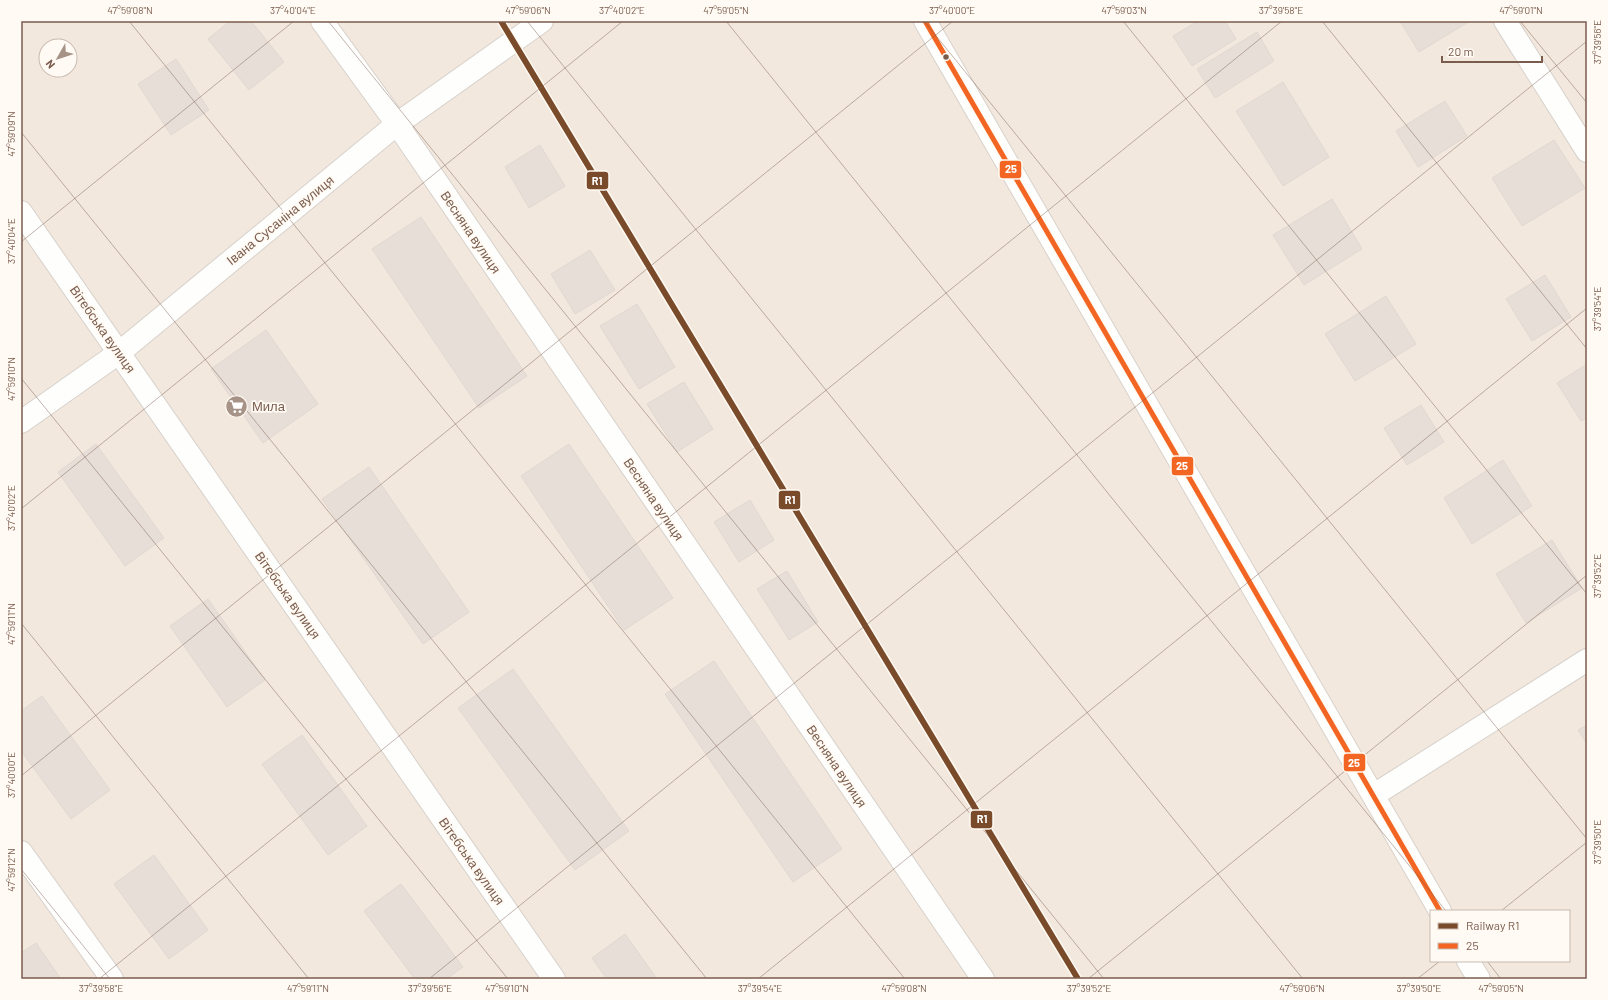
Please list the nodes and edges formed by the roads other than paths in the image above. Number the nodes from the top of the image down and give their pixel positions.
1 (322, 21) edge
2 (542, 21) edge
3 (925, 21) edge
4 (1505, 21) edge
5 (398, 124) junction
6 (1587, 151) edge
7 (21, 212) edge
8 (120, 352) junction
9 (21, 422) edge
10 (1587, 660) edge
11 (1374, 795) junction
12 (21, 852) edge
13 (1439, 910) edge
14 (1469, 962) edge
15 (112, 979) edge
16 (554, 979) edge
17 (983, 979) edge
18 (1478, 979) edge

1 - 5 street, Весняна вулиця
2 - 5 street, Івана Сусаніна вулиця
3 - 11 street
4 - 6 street
5 - 8 street, Івана Сусаніна вулиця
5 - 17 street, Весняна вулиця
7 - 8 street, Вітебська вулиця
8 - 9 street, Івана Сусаніна вулиця
8 - 16 street, Вітебська вулиця
10 - 11 street
11 - 13 street
12 - 15 street
14 - 18 street

